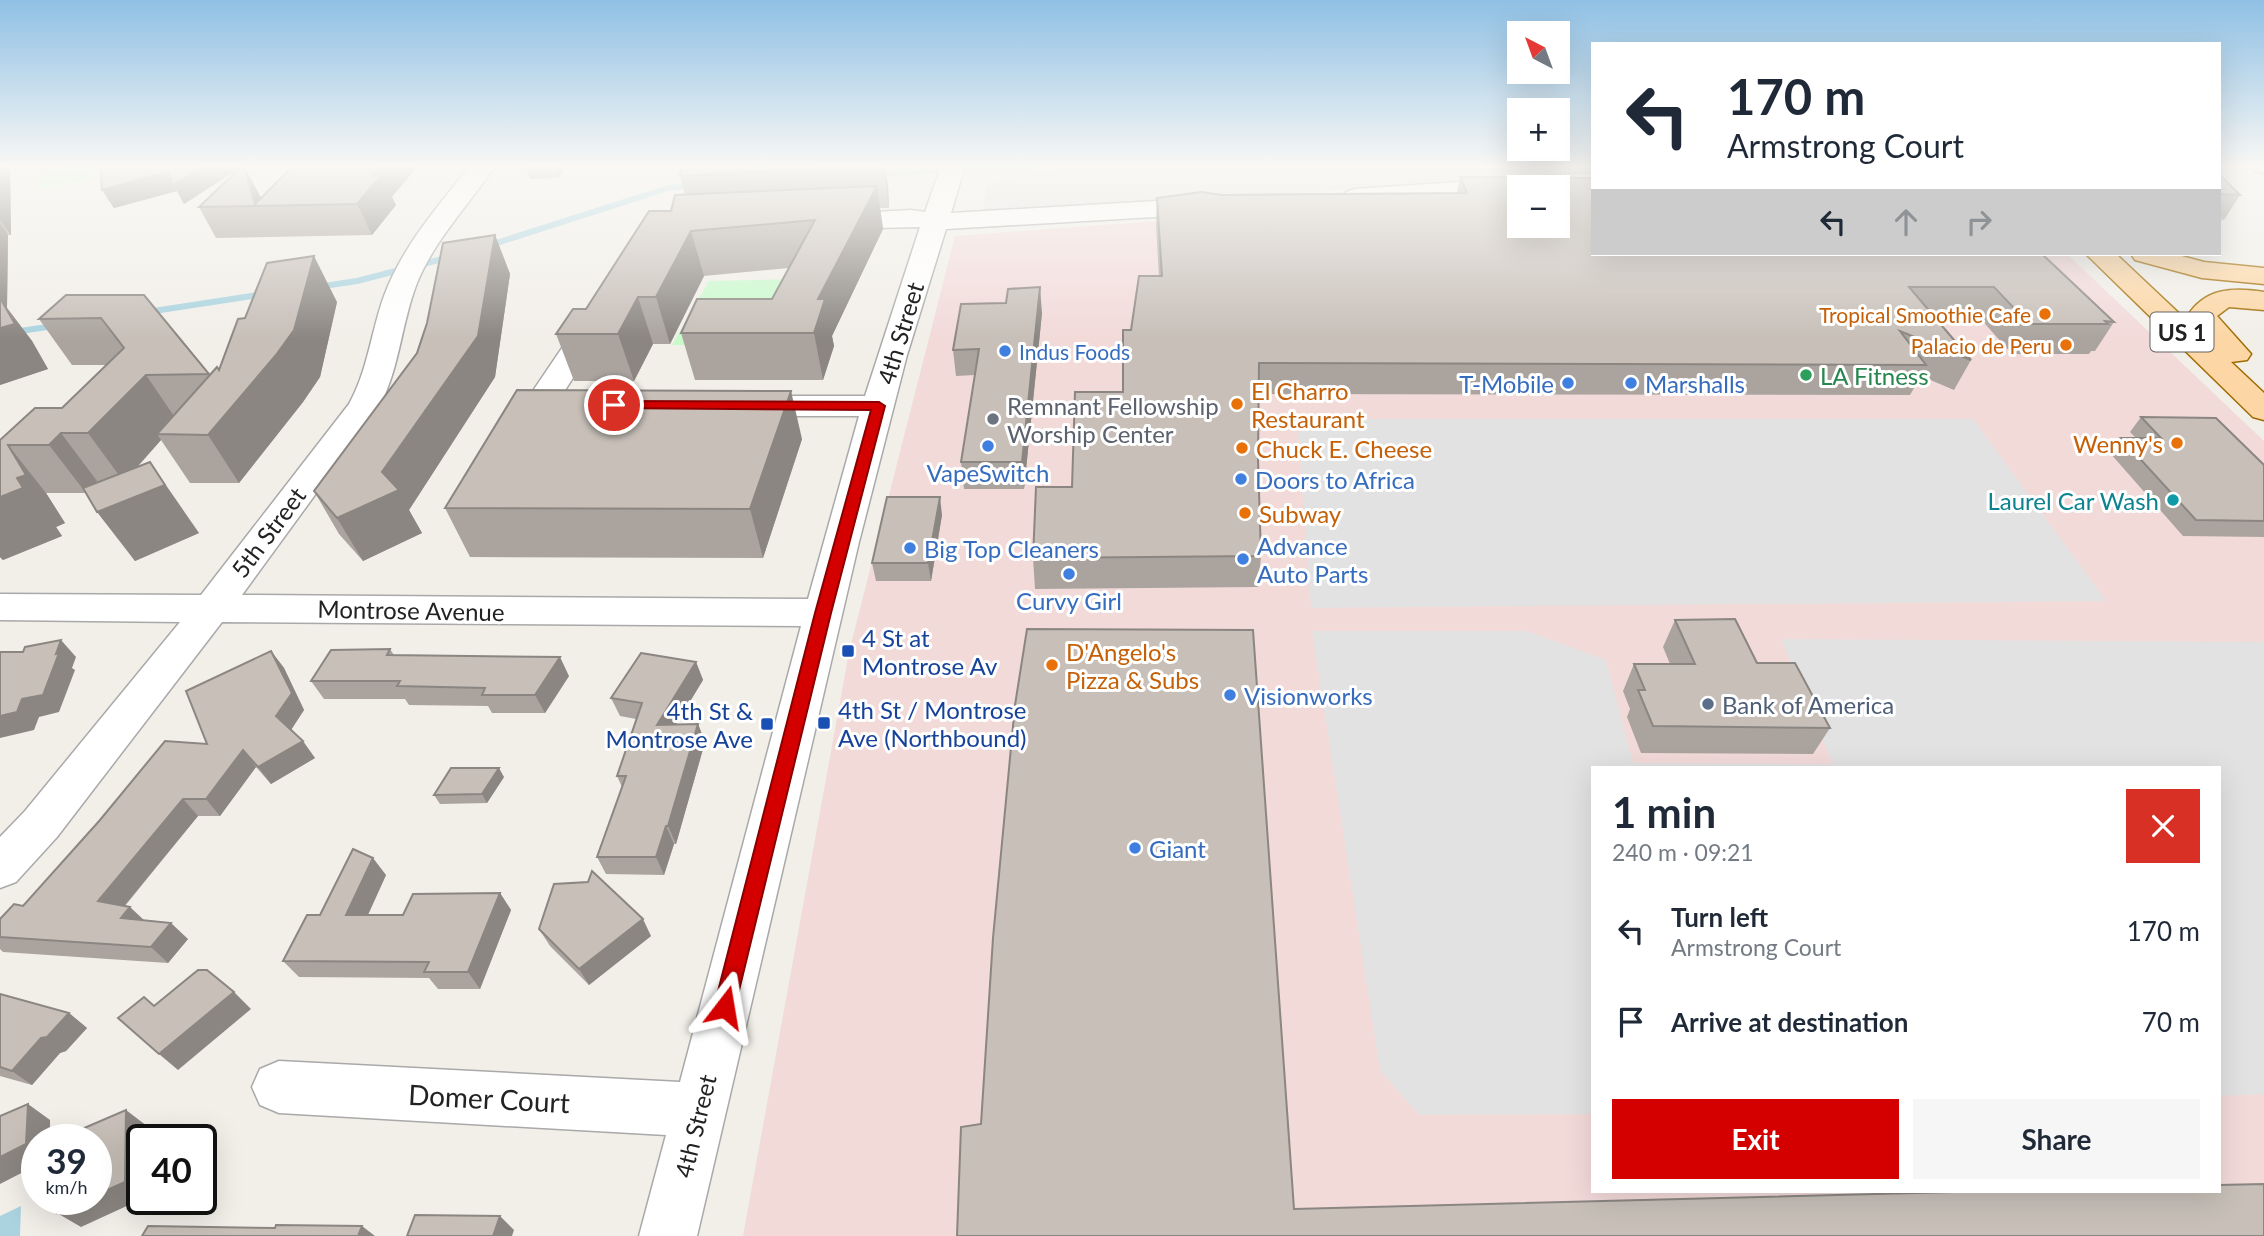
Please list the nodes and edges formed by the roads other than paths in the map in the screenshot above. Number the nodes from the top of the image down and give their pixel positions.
1 (442, 224) edge
2 (936, 224) edge
3 (2102, 256) edge
4 (2152, 256) edge
5 (2264, 276) edge
6 (608, 300) edge
7 (2264, 301) edge
8 (602, 405) edge
9 (713, 405) edge
10 (879, 406) junction
11 (2261, 407) edge
12 (0, 607) edge
13 (212, 608) junction
14 (823, 613) junction
15 (0, 868) edge
16 (279, 1087) dead end
17 (699, 1110) junction
18 (668, 1236) edge

1 - 13 street, 5th Street
2 - 10 street, 4th Street
3 - 11 main road, US 1
4 - 5 main road
6 - 8 street
7 - 11 main road
9 - 10 street
10 - 14 street, 4th Street
12 - 13 street, Montrose Avenue
13 - 14 street, Montrose Avenue
13 - 15 street, 5th Street
14 - 17 street, 4th Street
16 - 17 street, Domer Court
17 - 18 street, 4th Street

